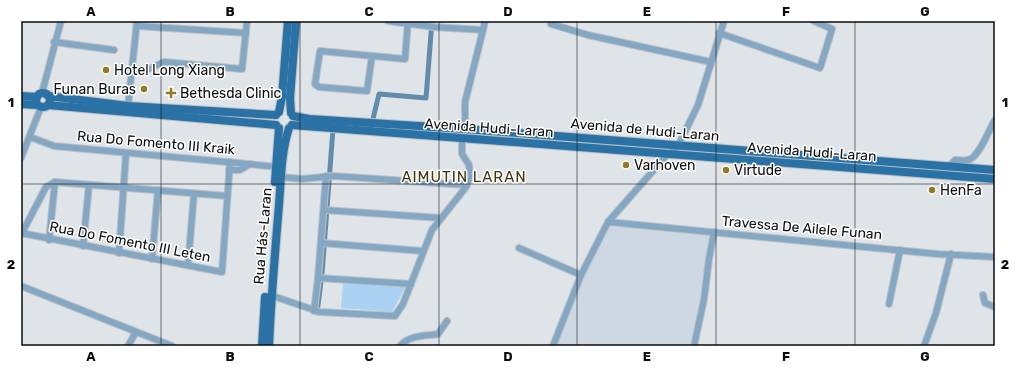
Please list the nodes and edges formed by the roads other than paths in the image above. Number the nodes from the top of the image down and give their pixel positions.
1 (61, 21) edge
2 (247, 21) edge
3 (288, 21) edge
4 (296, 21) edge
5 (388, 21) edge
6 (485, 21) edge
7 (724, 21) edge
8 (814, 21) edge
9 (408, 22) edge
10 (137, 23) edge
11 (551, 24) dead end
12 (483, 30) junction
13 (246, 33) junction
14 (719, 33) junction
15 (54, 42) junction
16 (114, 50) dead end
17 (372, 56) junction
18 (711, 62) junction
19 (133, 69) junction
20 (42, 95) junction
21 (21, 96) edge
22 (21, 104) edge
23 (42, 106) junction
24 (128, 106) junction
25 (277, 113) junction
26 (292, 114) junction
27 (995, 120) edge
28 (278, 126) junction
29 (291, 127) junction
30 (465, 129) junction
31 (30, 137) junction
32 (462, 139) junction
33 (678, 146) junction
34 (126, 153) junction
35 (667, 154) junction
36 (21, 158) edge
37 (230, 162) junction
38 (250, 164) junction
39 (949, 166) junction
40 (280, 167) junction
41 (229, 170) junction
42 (995, 170) edge
43 (329, 176) junction
44 (281, 177) junction
45 (995, 179) edge
46 (55, 182) junction
47 (89, 185) junction
48 (467, 185) junction
49 (123, 188) junction
50 (158, 190) junction
51 (194, 194) junction
52 (226, 196) junction
53 (327, 210) junction
54 (441, 218) junction
55 (608, 222) junction
56 (714, 232) junction
57 (22, 233) edge
58 (49, 240) junction
59 (324, 244) junction
60 (83, 246) junction
61 (519, 248) dead end
62 (900, 250) junction
63 (423, 251) junction
64 (119, 253) junction
65 (951, 254) junction
66 (995, 258) edge
67 (152, 259) junction
68 (188, 265) junction
69 (581, 275) junction
70 (321, 278) junction
71 (411, 284) junction
72 (21, 286) edge
73 (268, 294) junction
74 (983, 295) dead end
75 (889, 304) dead end
76 (995, 307) edge
77 (317, 311) junction
78 (447, 321) dead end
79 (136, 332) junction
80 (128, 346) edge
81 (172, 346) edge
82 (262, 346) edge
83 (268, 346) edge
84 (400, 346) edge
85 (553, 346) edge
86 (694, 346) edge
87 (924, 346) edge

1 - 15 street
2 - 13 street
3 - 25 main road
4 - 26 main road
5 - 9 street
6 - 12 street
7 - 14 street
8 - 14 street
9 - 12 street
9 - 17 street
10 - 13 street
10 - 19 street
11 - 18 street
12 - 30 street
13 - 19 street
14 - 18 street
15 - 16 street
15 - 20 street
17 - 17 street
18 - 33 street
19 - 24 street
20 - 21 main road
20 - 23 main road
20 - 23 main road
20 - 24 main road
22 - 23 main road
23 - 28 main road
23 - 31 street
24 - 25 main road
25 - 26 main road
25 - 28 main road
26 - 29 main road
26 - 30 main road, Avenida de Hudi-Laran
27 - 39 street
28 - 29 main road
28 - 40 main road, Rua Hás-Laran
29 - 32 main road, Avenida Hudi-Laran
29 - 40 main road, Rua Hás-Laran
30 - 33 main road, Avenida de Hudi-Laran
31 - 34 street, Rua Do Fomento III Kraik
31 - 36 street
32 - 35 main road, Avenida Hudi-Laran
32 - 48 street
33 - 35 street
33 - 39 main road, Avenida de Hudi-Laran
34 - 37 street, Rua Do Fomento III Kraik
34 - 49 street
35 - 45 main road, Avenida Hudi-Laran
35 - 55 street
37 - 38 street, Rua Do Fomento III Kraik
37 - 41 street, Rua Do Fomento III Leten
38 - 40 street, Rua Do Fomento III Kraik
38 - 41 street
39 - 42 main road, Avenida de Hudi-Laran
40 - 44 main road, Rua Hás-Laran
40 - 73 main road, Rua Hás-Laran
41 - 52 street, Rua Do Fomento III Leten
43 - 44 street
43 - 48 street
43 - 53 street
44 - 73 main road, Rua Hás-Laran
46 - 47 street
46 - 57 street
46 - 58 street
47 - 49 street
47 - 60 street
48 - 54 street
49 - 50 street
49 - 64 street
50 - 51 street
50 - 67 street
51 - 52 street
51 - 68 street
52 - 68 street, Rua Do Fomento III Leten
53 - 54 street
53 - 59 street
54 - 63 street
55 - 56 street, Travessa De Ailele Funan
55 - 69 street
56 - 62 street, Travessa De Ailele Funan
56 - 86 street
57 - 58 street, Rua Do Fomento III Leten
58 - 60 street, Rua Do Fomento III Leten
59 - 63 street
59 - 70 street
60 - 64 street, Rua Do Fomento III Leten
61 - 69 street
62 - 65 street, Travessa De Ailele Funan
62 - 75 street
63 - 71 street
64 - 67 street, Rua Do Fomento III Leten
65 - 66 street, Travessa De Ailele Funan
65 - 87 street
67 - 68 street, Rua Do Fomento III Leten
69 - 85 street
70 - 71 street
70 - 77 street
71 - 77 street
72 - 79 street
73 - 77 street
73 - 82 main road, Rua Hás-Laran
73 - 83 main road, Rua Hás-Laran
74 - 76 street
78 - 84 street
79 - 80 street
79 - 81 street

